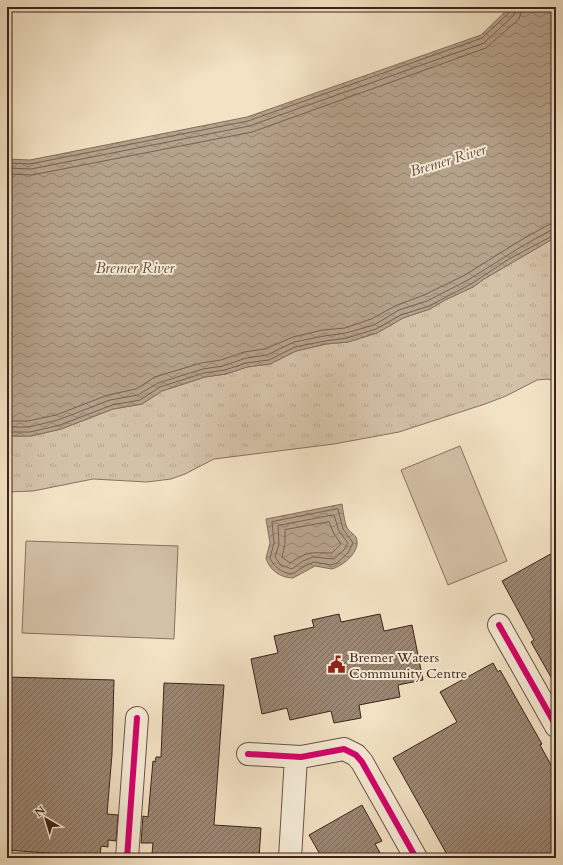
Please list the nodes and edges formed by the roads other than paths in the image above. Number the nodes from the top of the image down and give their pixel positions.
1 (499, 625) dead end
2 (137, 718) dead end
3 (556, 726) edge
4 (248, 754) dead end
5 (296, 757) junction
6 (127, 858) edge
7 (290, 858) edge
8 (416, 858) edge

1 - 3 street
2 - 6 street
4 - 5 street
5 - 7 street
5 - 8 street

